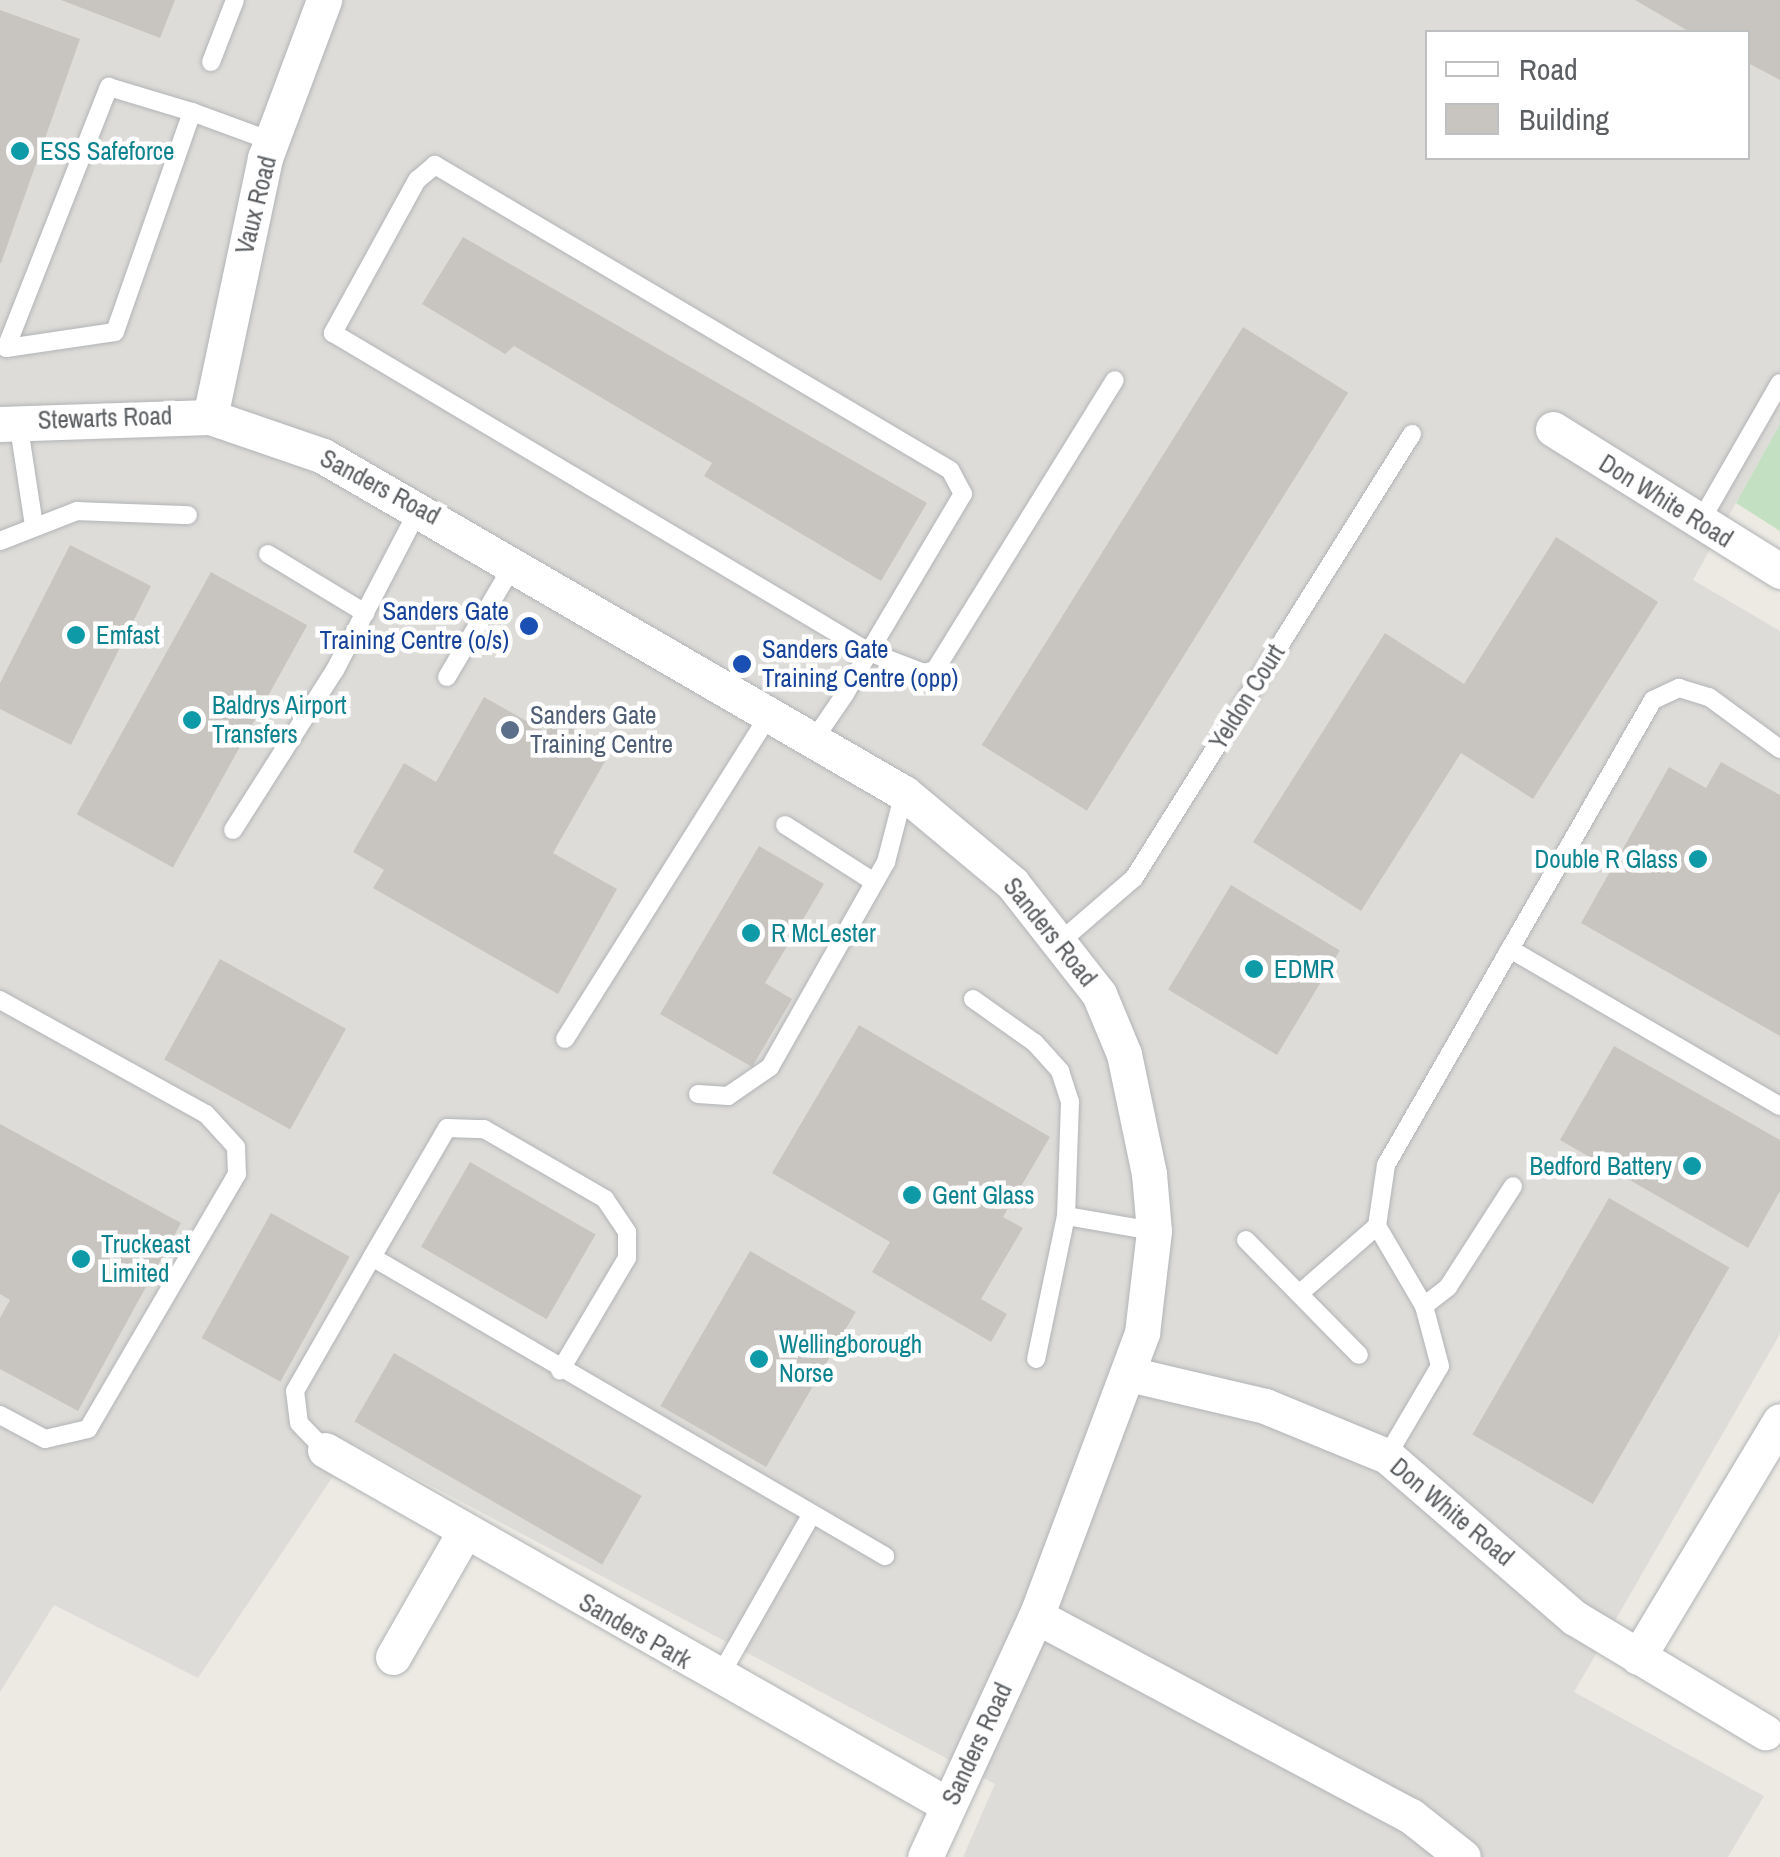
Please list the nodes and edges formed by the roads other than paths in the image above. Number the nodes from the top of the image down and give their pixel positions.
1 (235, 0) edge
2 (324, 0) edge
3 (211, 62) dead end
4 (192, 112) junction
5 (271, 142) junction
6 (3, 349) edge
7 (1115, 380) dead end
8 (1780, 383) edge
9 (210, 417) junction
10 (9, 422) edge
11 (1552, 430) dead end
12 (1412, 434) dead end
13 (420, 506) junction
14 (188, 515) dead end
15 (1700, 522) junction
16 (34, 526) junction
17 (0, 541) edge
18 (268, 554) dead end
19 (515, 562) junction
20 (1780, 571) edge
21 (366, 613) junction
22 (869, 652) junction
23 (447, 677) dead end
24 (772, 712) junction
25 (816, 738) junction
26 (1780, 748) edge
27 (904, 793) junction
28 (785, 825) dead end
29 (233, 830) dead end
30 (874, 882) junction
31 (1061, 941) junction
32 (1510, 949) junction
33 (0, 1000) edge
34 (972, 1000) dead end
35 (566, 1039) dead end
36 (698, 1094) dead end
37 (1780, 1106) edge
38 (1513, 1186) dead end
39 (1066, 1216) junction
40 (1377, 1226) junction
41 (1154, 1231) junction
42 (1246, 1240) dead end
43 (372, 1257) junction
44 (1299, 1294) junction
45 (1424, 1306) junction
46 (1359, 1354) dead end
47 (1036, 1359) dead end
48 (560, 1371) junction
49 (1130, 1374) junction
50 (0, 1415) edge
51 (1780, 1421) edge
52 (325, 1450) joint
53 (1387, 1456) junction
54 (810, 1517) junction
55 (466, 1531) junction
56 (885, 1556) dead end
57 (1036, 1616) junction
58 (392, 1657) dead end
59 (1638, 1657) junction
60 (718, 1679) junction
61 (1765, 1732) dead end
62 (948, 1805) junction
63 (925, 1857) edge
64 (1463, 1857) edge

1 - 3 lane
2 - 5 street, Vaux Road
4 - 5 lane
4 - 6 lane
4 - 6 lane
5 - 9 street, Vaux Road
7 - 22 lane
8 - 15 lane
9 - 10 street, Stewarts Road
9 - 13 street, Sanders Road
10 - 16 lane
11 - 15 street, Don White Road
12 - 31 lane, Yeldon Court
13 - 19 street, Sanders Road
13 - 21 lane
14 - 16 lane
15 - 20 street, Don White Road
16 - 17 lane
18 - 21 lane
19 - 23 lane
19 - 24 street, Sanders Road
21 - 29 lane
22 - 22 lane
22 - 25 lane
24 - 25 street, Sanders Road
24 - 35 lane
25 - 27 street, Sanders Road
26 - 32 lane
27 - 30 lane
27 - 31 street, Sanders Road
28 - 30 lane
30 - 36 lane
31 - 41 street, Sanders Road
32 - 37 lane
32 - 40 lane
33 - 50 lane
34 - 39 lane
38 - 45 lane
39 - 41 lane
39 - 47 lane
40 - 44 lane
40 - 45 lane
41 - 49 street, Sanders Road
42 - 44 lane
43 - 48 lane
43 - 48 lane
43 - 52 lane
44 - 46 lane
45 - 53 lane
48 - 54 lane
49 - 53 street, Don White Road
49 - 57 street, Sanders Road
51 - 59 street
52 - 55 street, Sanders Park
53 - 59 street, Don White Road
54 - 56 lane
54 - 60 lane
55 - 58 street
55 - 60 street, Sanders Park
57 - 62 street, Sanders Road
57 - 64 street
59 - 61 street, Don White Road
60 - 62 street, Sanders Park
62 - 63 street, Sanders Road

